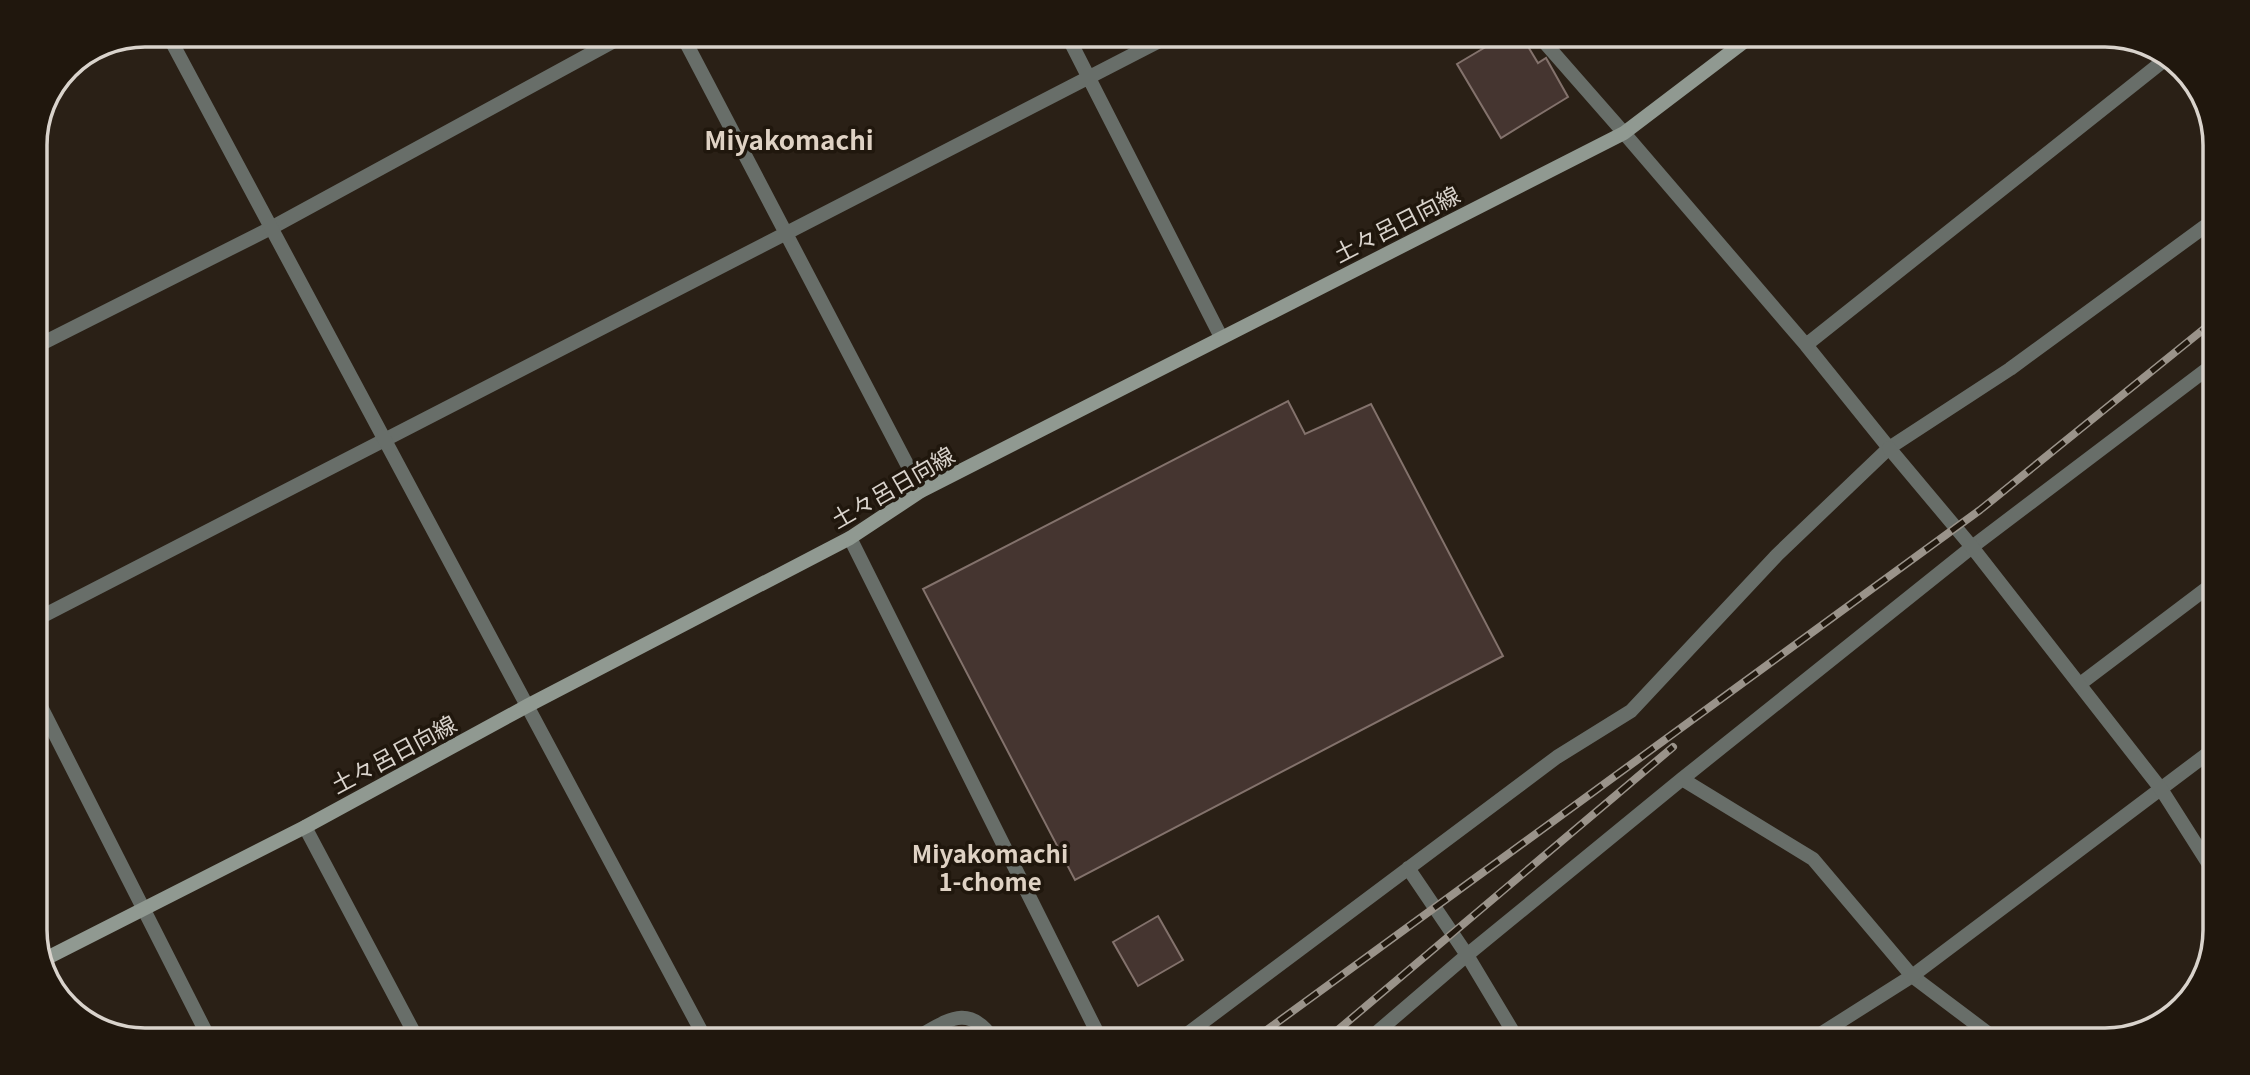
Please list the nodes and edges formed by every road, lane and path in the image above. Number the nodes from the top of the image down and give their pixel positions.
1 (174, 47) edge
2 (603, 47) edge
3 (688, 47) edge
4 (1073, 47) edge
5 (1148, 47) edge
6 (1549, 47) edge
7 (1737, 47) edge
8 (2159, 64) edge
9 (1089, 77) junction
10 (1624, 133) junction
11 (271, 228) junction
12 (2203, 228) edge
13 (785, 234) junction
14 (1221, 337) junction
15 (47, 341) edge
16 (1806, 345) junction
17 (2203, 372) edge
18 (385, 441) junction
19 (1889, 448) junction
20 (921, 491) junction
21 (850, 538) junction
22 (1972, 547) junction
23 (2203, 591) edge
24 (47, 614) edge
25 (2080, 684) junction
26 (527, 706) junction
27 (47, 719) edge
28 (2203, 757) edge
29 (1682, 779) junction
30 (2161, 789) junction
31 (305, 827) junction
32 (2203, 855) edge
33 (1408, 868) junction
34 (143, 909) junction
35 (1466, 955) junction
36 (51, 956) edge
37 (1912, 976) junction
38 (204, 1028) edge
39 (412, 1028) edge
40 (700, 1028) edge
41 (935, 1028) edge
42 (986, 1028) edge
43 (1095, 1028) edge
44 (1195, 1028) edge
45 (1382, 1028) edge
46 (1511, 1028) edge
47 (1830, 1028) edge
48 (1981, 1028) edge

1 - 11 street
2 - 11 street
3 - 13 street
4 - 9 street
5 - 9 street
6 - 10 street
7 - 10 main road, 土々呂日向線
8 - 16 street
9 - 13 street
9 - 14 street
10 - 14 main road, 土々呂日向線
10 - 16 street
11 - 15 street
11 - 18 street
12 - 19 street
13 - 18 street
13 - 20 street
14 - 20 main road, 土々呂日向線
16 - 19 street
17 - 22 street
18 - 24 street
18 - 26 street
19 - 22 street
19 - 33 street
20 - 21 main road, 土々呂日向線
21 - 26 main road, 土々呂日向線
21 - 43 street
22 - 25 street
22 - 29 street
23 - 25 street
25 - 30 street
26 - 31 main road, 土々呂日向線
26 - 40 street
27 - 34 street
28 - 30 street
29 - 35 street
29 - 37 street
30 - 32 street
30 - 37 street
31 - 34 main road, 土々呂日向線
31 - 39 street
33 - 35 street
33 - 44 street
34 - 36 main road, 土々呂日向線
34 - 38 street
35 - 45 street
35 - 46 street
37 - 47 street
37 - 48 street
41 - 42 street

